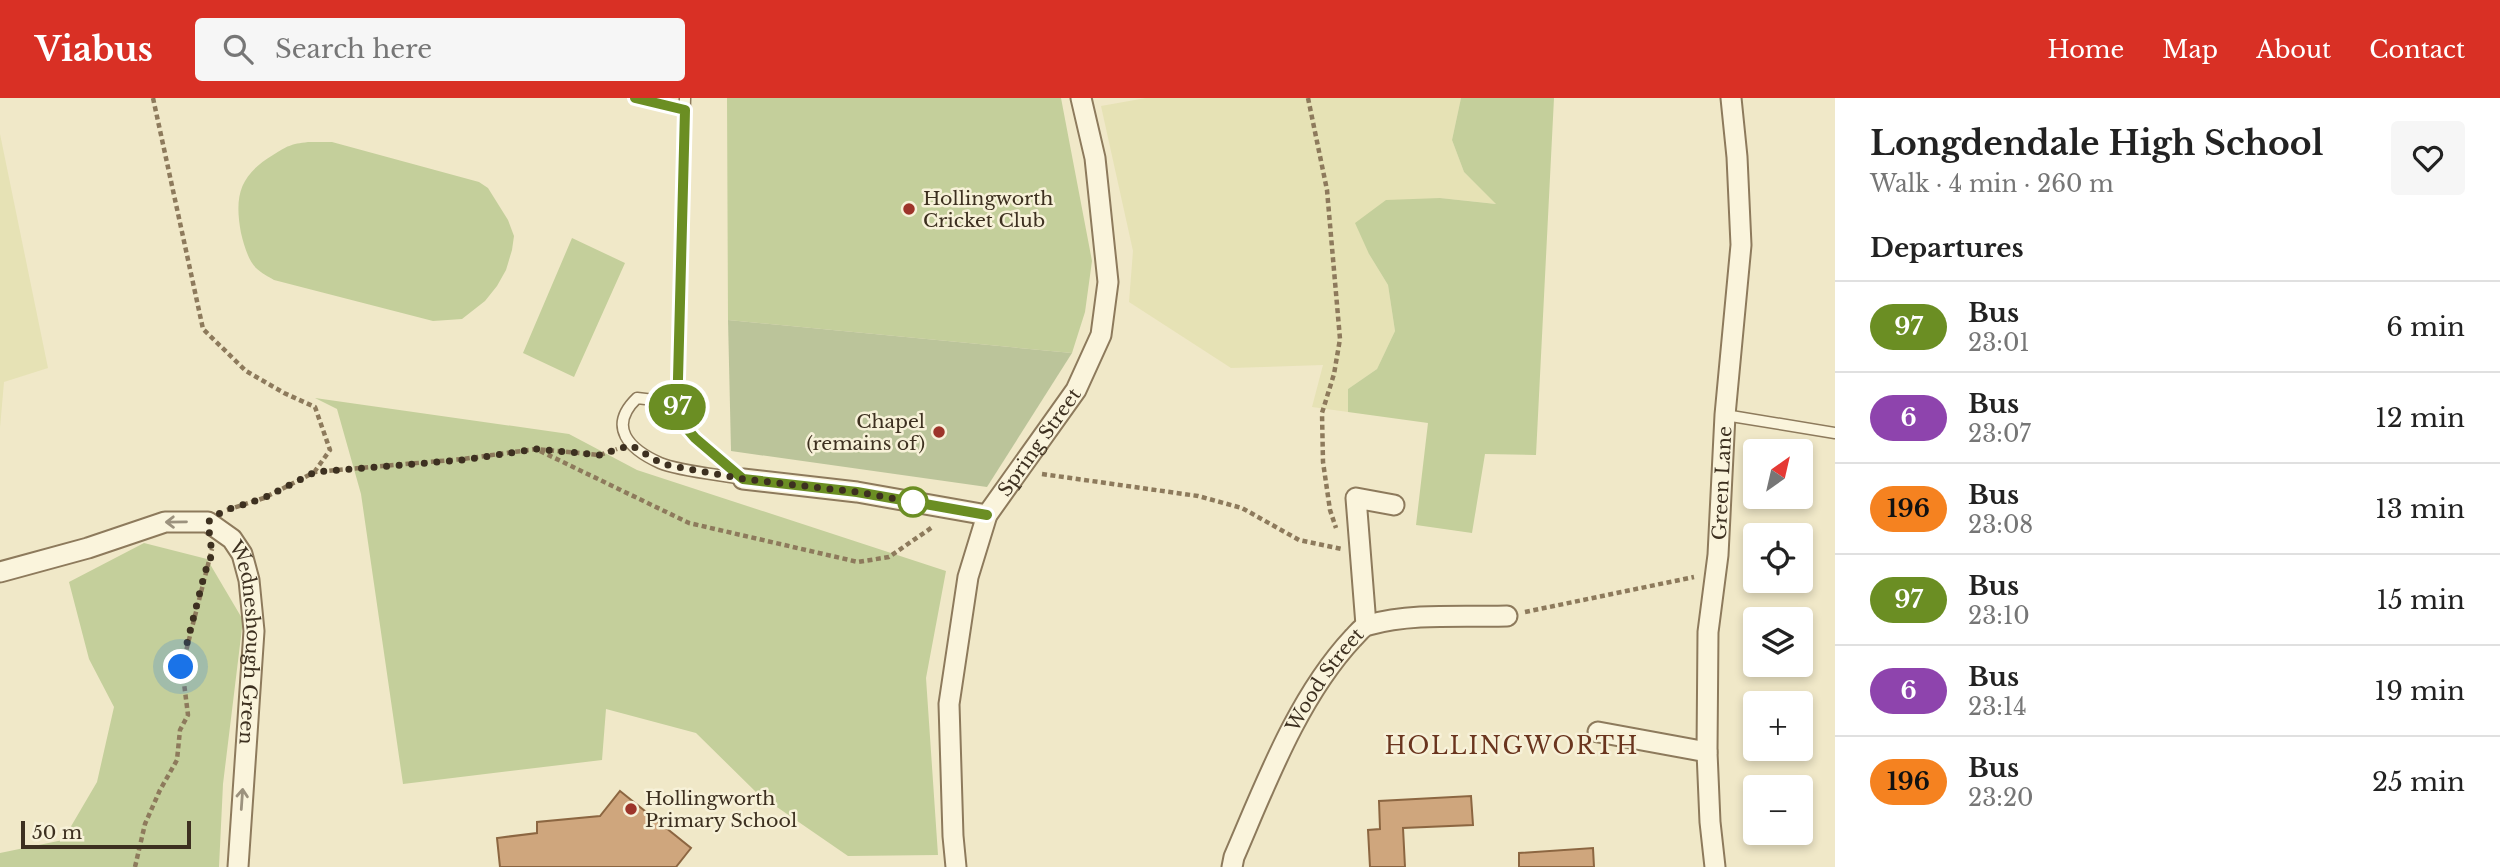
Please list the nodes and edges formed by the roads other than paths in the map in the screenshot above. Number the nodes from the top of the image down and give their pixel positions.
1 (635, 98) edge
2 (685, 98) edge
3 (1082, 98) edge
4 (1731, 98) edge
5 (685, 110) junction
6 (1725, 415) junction
7 (677, 417) junction
8 (1835, 433) edge
9 (743, 479) junction
10 (1394, 505) dead end
11 (987, 515) junction
12 (0, 572) edge
13 (1507, 616) road end
14 (1366, 625) junction
15 (1598, 732) dead end
16 (1707, 752) junction
17 (237, 867) edge
18 (956, 867) edge
19 (1232, 867) edge
20 (1715, 867) edge

1 - 5 lane
2 - 5 lane
3 - 11 street, Spring Street
4 - 6 street, Green Lane
5 - 7 lane
6 - 8 lane
6 - 16 street, Green Lane
7 - 9 lane
7 - 9 lane
9 - 11 street
10 - 14 street
11 - 18 street, Spring Street
17 -> 12 street, Wedneshough Green
13 - 14 street, Wood Street
14 - 19 street, Wood Street
15 - 16 street
16 - 20 street, Green Lane

